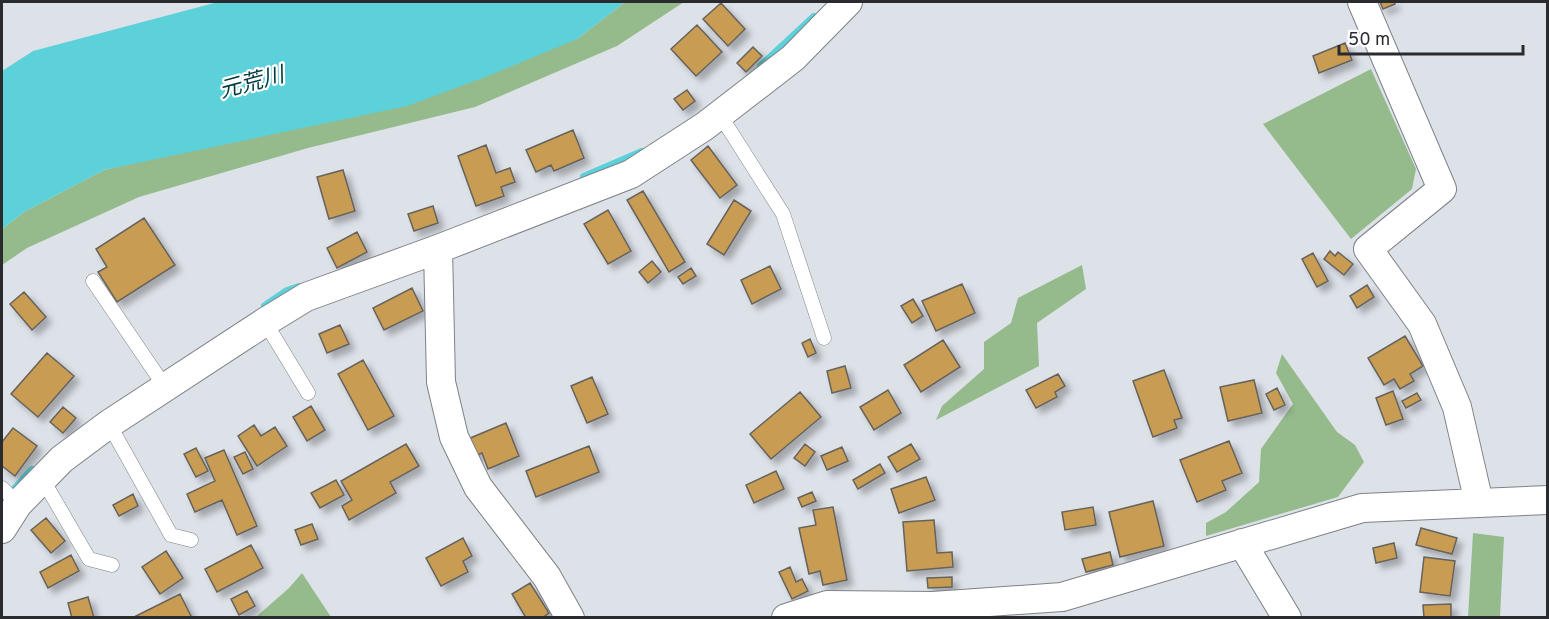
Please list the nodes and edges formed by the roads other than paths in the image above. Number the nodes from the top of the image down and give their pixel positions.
1 (848, 2) edge
2 (1362, 2) edge
3 (720, 114) junction
4 (438, 249) junction
5 (93, 281) dead end
6 (266, 322) junction
7 (824, 338) dead end
8 (165, 387) junction
9 (308, 393) dead end
10 (109, 424) junction
11 (43, 480) junction
12 (10, 496) edge
13 (1548, 501) edge
14 (1479, 503) junction
15 (2, 529) edge
16 (191, 540) dead end
17 (1242, 543) junction
18 (112, 565) dead end
19 (570, 618) edge
20 (786, 618) edge
21 (1287, 618) edge

1 - 3 street
2 - 14 street
3 - 4 street
3 - 7 lane
4 - 6 street
4 - 19 street
5 - 8 lane
6 - 8 street
6 - 9 lane
8 - 10 street
10 - 11 street
10 - 16 lane
11 - 12 street
11 - 18 lane
12 - 15 street
13 - 14 street
14 - 17 street
17 - 20 street
17 - 21 street

